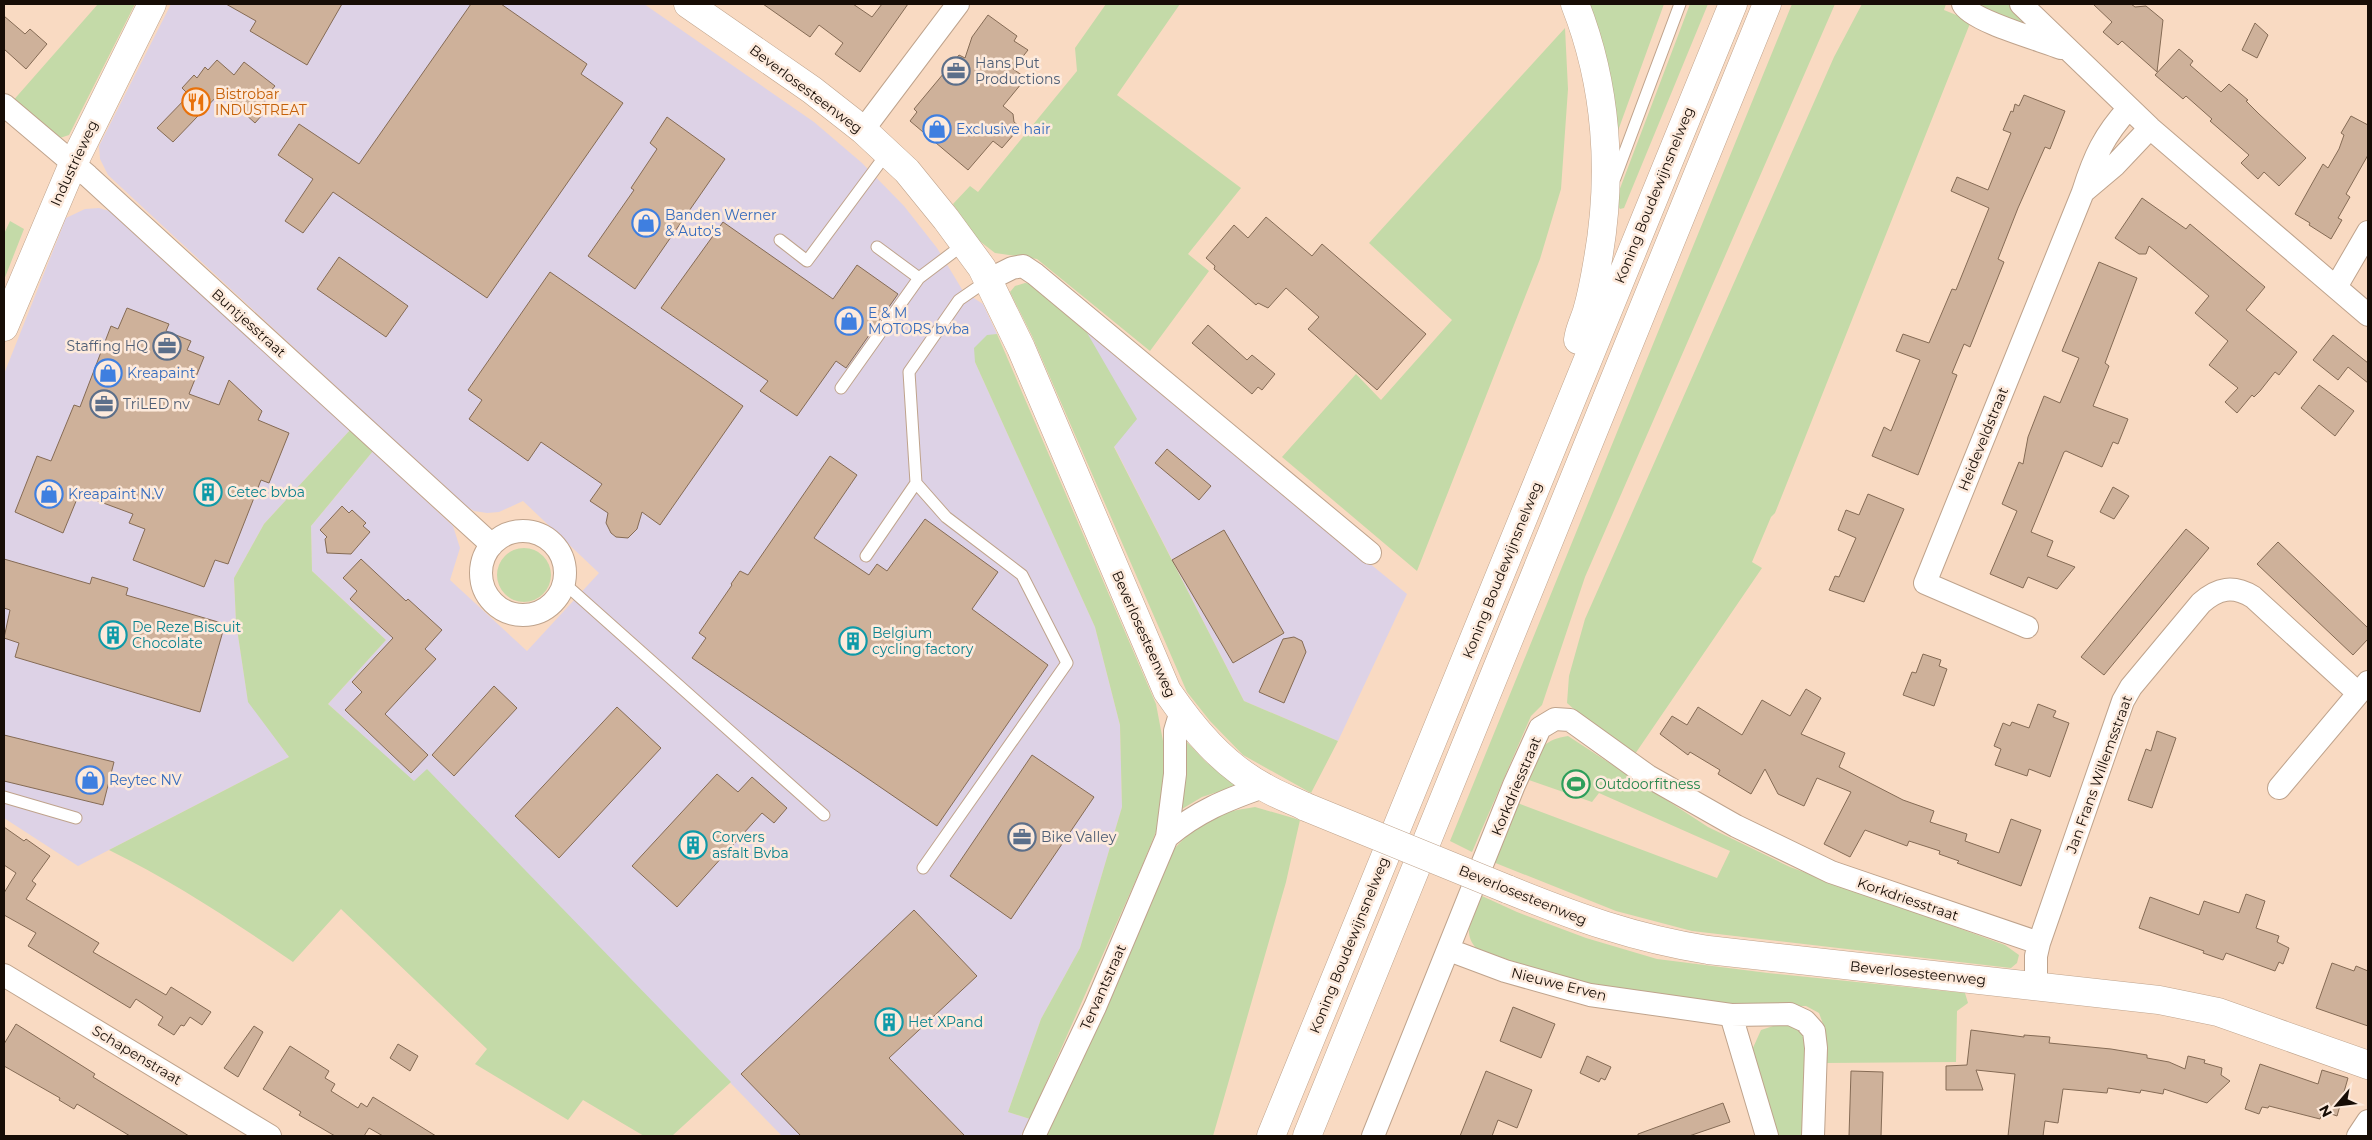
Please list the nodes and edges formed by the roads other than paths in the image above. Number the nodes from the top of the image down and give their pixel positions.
1 (152, 4) edge
2 (688, 4) edge
3 (958, 4) edge
4 (1575, 4) edge
5 (1680, 4) edge
6 (1733, 4) edge
7 (1767, 4) edge
8 (1963, 4) edge
9 (2021, 4) edge
10 (2070, 50) junction
11 (4, 105) edge
12 (2129, 108) junction
13 (2150, 128) junction
14 (863, 130) junction
15 (887, 153) junction
16 (72, 164) junction
17 (2083, 192) junction
18 (1605, 206) junction
19 (2368, 232) edge
20 (780, 240) dead end
21 (964, 244) junction
22 (877, 247) dead end
23 (919, 278) junction
24 (988, 280) junction
25 (2336, 287) junction
26 (2368, 315) edge
27 (4, 327) edge
28 (1581, 374) junction
29 (841, 388) dead end
30 (916, 483) junction
31 (492, 544) junction
32 (1370, 554) dead end
33 (866, 556) dead end
34 (565, 584) junction
35 (2027, 627) dead end
36 (2363, 687) edge
37 (1181, 711) junction
38 (1264, 787) junction
39 (2279, 788) dead end
40 (4, 797) edge
41 (824, 815) dead end
42 (76, 818) dead end
43 (1167, 837) junction
44 (923, 868) dead end
45 (2039, 943) junction
46 (1449, 950) junction
47 (4, 975) edge
48 (2036, 986) junction
49 (1731, 1015) junction
50 (2368, 1065) edge
51 (2368, 1121) edge
52 (270, 1136) edge
53 (1034, 1136) edge
54 (1271, 1136) edge
55 (1307, 1136) edge
56 (1373, 1136) edge
57 (1768, 1136) edge
58 (1813, 1136) edge
59 (2358, 1136) edge

1 - 16 main road, Industrieweg
2 - 14 main road, Beverlosesteenweg
3 - 14 street
4 - 18 main road
5 - 18 lane
6 - 28 main road, Koning Boudewijnsnelweg
7 - 55 main road
8 - 10 street
9 - 10 street
10 - 12 street
11 - 16 street, Buntjesstraat
12 - 13 street
12 - 17 street
13 - 17 street
13 - 25 street
14 - 15 main road, Beverlosesteenweg
15 - 20 lane
15 - 21 main road, Beverlosesteenweg
16 - 27 main road, Industrieweg
16 - 31 street, Buntjesstraat
17 - 35 street, Heideveldstraat
18 - 28 main road
19 - 25 street
21 - 23 lane
21 - 24 main road, Beverlosesteenweg
22 - 23 lane
23 - 29 lane
24 - 30 lane
24 - 32 street
24 - 37 main road, Beverlosesteenweg
25 - 26 street
28 - 54 main road, Koning Boudewijnsnelweg
30 - 33 lane
30 - 44 lane
31 - 34 street
31 - 34 street
34 - 41 lane
36 - 39 street, Jan Frans Willemsstraat
36 - 45 street, Jan Frans Willemsstraat
37 - 38 main road, Beverlosesteenweg
37 - 43 street, Tervantstraat
38 - 43 street, Tervantstraat
38 - 48 main road, Beverlosesteenweg, bridge
40 - 42 lane
43 - 53 street, Tervantstraat
45 - 46 street, Korkdriesstraat
45 - 48 street, Jan Frans Willemsstraat
46 - 49 street, Nieuwe Erven
46 - 56 street, Korkdriesstraat
47 - 52 street, Schapenstraat
48 - 50 main road, Beverlosesteenweg
49 - 57 street
49 - 58 street, Nieuwe Erven
51 - 59 street

